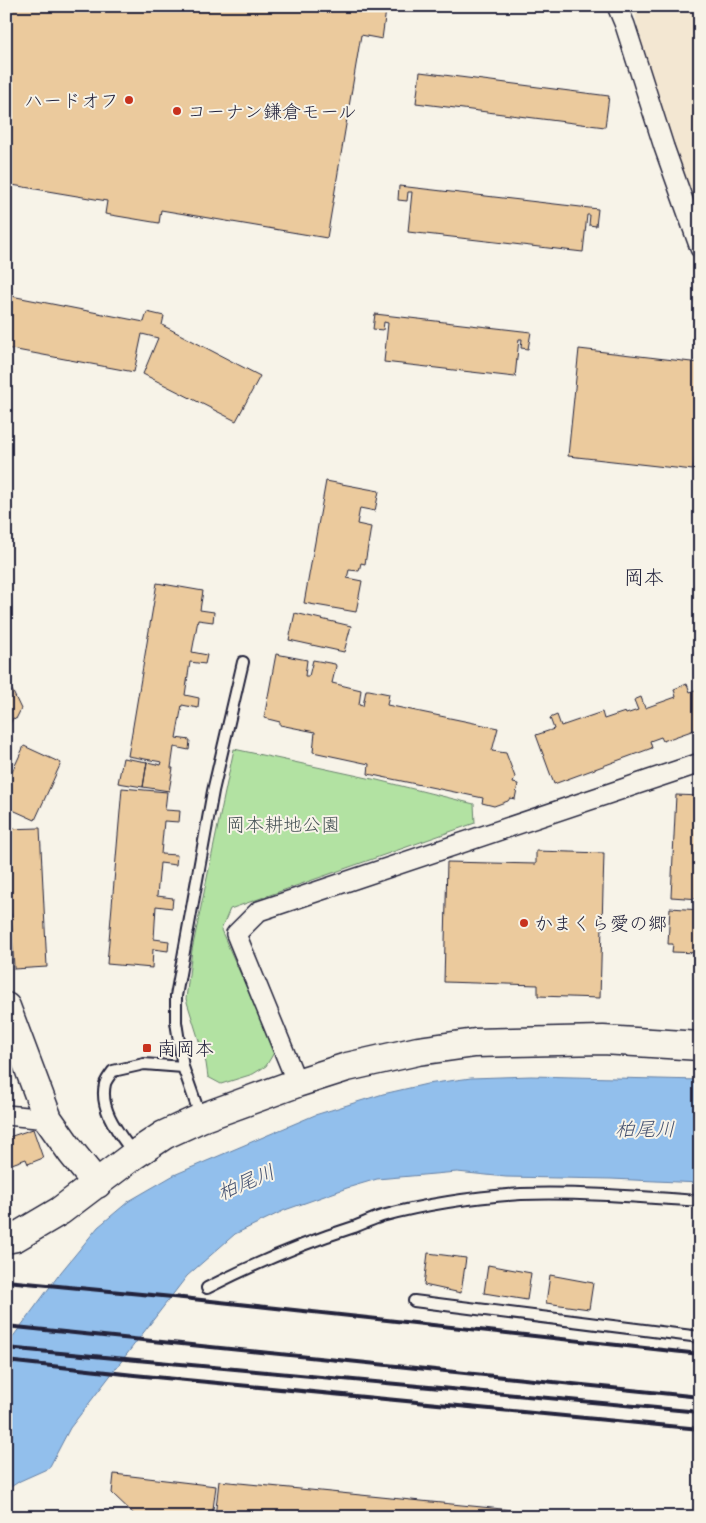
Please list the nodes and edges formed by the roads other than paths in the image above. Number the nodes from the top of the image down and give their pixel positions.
1 (617, 6) edge
2 (700, 248) edge
3 (243, 662) dead end
4 (700, 763) edge
5 (6, 1007) edge
6 (700, 1046) edge
7 (183, 1068) junction
8 (297, 1083) junction
9 (6, 1115) edge
10 (201, 1118) junction
11 (48, 1119) junction
12 (134, 1155) junction
13 (97, 1184) junction
14 (700, 1201) edge
15 (6, 1239) edge
16 (207, 1288) dead end
17 (414, 1301) dead end
18 (700, 1337) edge

1 - 2 street
3 - 7 lane
4 - 8 street
5 - 11 street
6 - 8 street
7 - 10 lane
7 - 12 lane
8 - 10 street
9 - 11 street
10 - 12 street
11 - 13 street
12 - 13 street
13 - 15 street
14 - 16 lane
17 - 18 lane

